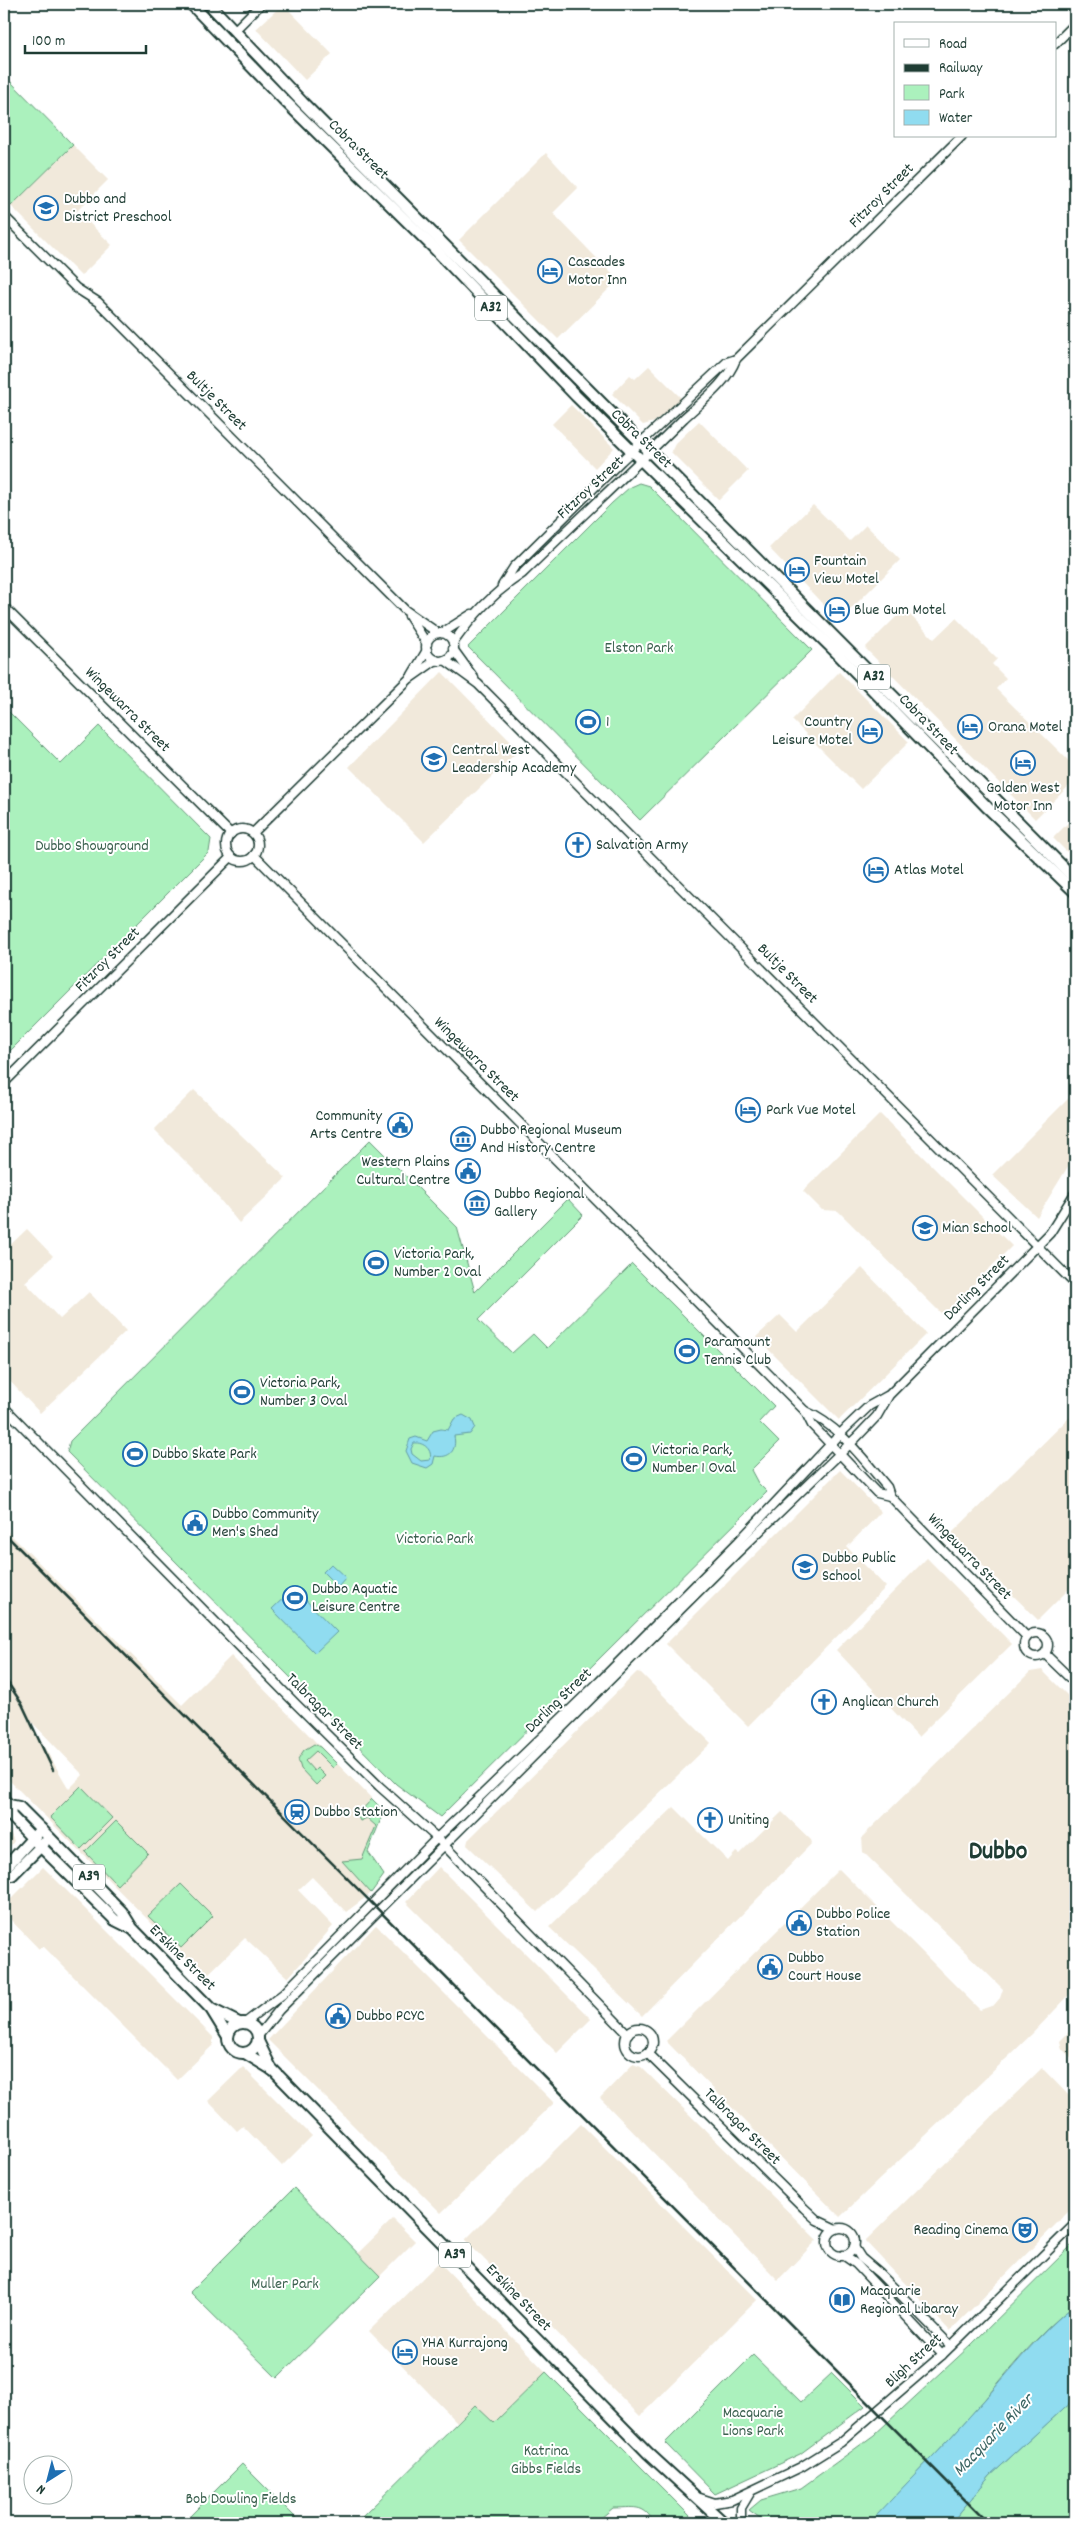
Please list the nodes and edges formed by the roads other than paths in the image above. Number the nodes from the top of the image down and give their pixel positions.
1 (191, 4) edge
2 (209, 4) edge
3 (261, 4) edge
4 (1075, 24) edge
5 (235, 30) junction
6 (1056, 43) edge
7 (249, 46) junction
8 (247, 61) junction
9 (283, 99) junction
10 (304, 103) junction
11 (960, 138) edge
12 (4, 216) edge
13 (736, 359) junction
14 (641, 442) junction
15 (631, 451) junction
16 (650, 452) junction
17 (641, 460) junction
18 (500, 588) junction
19 (4, 607) edge
20 (405, 610) junction
21 (477, 611) junction
22 (440, 633) junction
23 (453, 646) junction
24 (427, 647) junction
25 (440, 660) junction
26 (409, 679) junction
27 (478, 684) junction
28 (253, 833) junction
29 (231, 834) junction
30 (254, 855) junction
31 (232, 856) junction
32 (1075, 879) edge
33 (1075, 892) edge
34 (4, 1082) edge
35 (1075, 1193) edge
36 (1038, 1246) junction
37 (1075, 1284) edge
38 (889, 1395) junction
39 (4, 1407) edge
40 (805, 1411) junction
41 (839, 1435) junction
42 (830, 1444) junction
43 (850, 1445) junction
44 (839, 1454) junction
45 (890, 1496) junction
46 (1027, 1637) junction
47 (1045, 1654) junction
48 (1075, 1684) edge
49 (6, 1803) edge
50 (41, 1829) junction
51 (32, 1838) junction
52 (50, 1838) junction
53 (437, 1838) junction
54 (444, 1846) junction
55 (41, 1847) junction
56 (4, 1869) edge
57 (4, 1878) edge
58 (132, 1928) junction
59 (212, 2009) junction
60 (242, 2023) junction
61 (628, 2034) junction
62 (228, 2035) junction
63 (258, 2038) junction
64 (245, 2053) junction
65 (648, 2053) junction
66 (273, 2070) junction
67 (817, 2220) junction
68 (1075, 2224) edge
69 (836, 2229) junction
70 (828, 2238) junction
71 (854, 2247) junction
72 (843, 2255) junction
73 (951, 2346) junction
74 (942, 2355) junction
75 (685, 2489) junction
76 (751, 2492) junction
77 (732, 2500) junction
78 (722, 2522) edge
79 (740, 2523) edge

1 - 8 main road, Cobra Street / A32
2 - 5 main road, Cobra Street / A32
3 - 5 street
4 - 6 street
5 - 7 main road, Cobra Street / A32
5 - 8 main road
7 - 9 main road
7 - 10 main road, Cobra Street / A32
8 - 9 main road, Cobra Street / A32
9 - 10 main road
9 - 15 main road, Cobra Street / A32
10 - 14 main road, Cobra Street / A32
11 - 13 street, Fitzroy Street
12 - 20 street, Bultje Street
13 - 14 street, Fitzroy Street
13 - 16 street, Fitzroy Street
14 - 15 street, Fitzroy Street
14 - 16 main road, Cobra Street / A32
15 - 17 main road, Cobra Street / A32
15 - 18 street, Fitzroy Street
16 - 17 street, Fitzroy Street
16 - 32 main road, Cobra Street / A32
17 - 18 street, Fitzroy Street
17 - 33 main road, Cobra Street / A32
18 - 21 street, Fitzroy Street
19 - 29 street, Wingewarra Street
20 - 22 street, Bultje Street
20 - 24 street, Bultje Street
21 - 22 street, Fitzroy Street
21 - 23 street, Fitzroy Street
22 - 23 street
22 - 24 street
23 - 25 street
23 - 27 street, Bultje Street
24 - 25 street
24 - 26 street
25 - 26 street
25 - 27 street, Bultje Street
26 - 28 street
27 - 36 street, Bultje Street
28 - 29 street
28 - 30 street
29 - 31 street
30 - 31 street
30 - 40 street, Wingewarra Street
31 - 34 street, Fitzroy Street
35 - 36 street, Darling Street
36 - 37 street, Bultje Street
36 - 38 street, Darling Street
38 - 41 street, Darling Street
38 - 43 street, Darling Street
39 - 53 street, Talbragar Street
40 - 41 street, Wingewarra Street
40 - 42 street, Wingewarra Street
41 - 42 street, Darling Street
41 - 43 street, Wingewarra Street
42 - 44 street, Wingewarra Street
42 - 53 street, Darling Street
43 - 44 street, Darling Street
43 - 45 street, Wingewarra Street
44 - 45 street, Wingewarra Street
44 - 54 street, Darling Street
45 - 46 street, Wingewarra Street
46 - 47 street
46 - 47 street
47 - 48 street
49 - 50 main road, Erskine Street
49 - 51 main road, Erskine Street
50 - 51 main road
50 - 52 main road, Erskine Street / A39
51 - 55 main road, Erskine Street / A39
51 - 56 main road
52 - 55 main road
52 - 58 main road, Erskine Street / A39
53 - 54 street, Talbragar Street
53 - 60 street, Darling Street
54 - 61 street, Talbragar Street
54 - 63 street, Darling Street
55 - 57 main road
55 - 58 main road, Erskine Street / A39
58 - 59 main road, Erskine Street / A39
59 - 60 main road, Erskine Street / A39
59 - 62 main road, Erskine Street / A39
60 - 62 main road
60 - 63 main road, A39
61 - 65 street
61 - 65 street
62 - 64 main road, A39
63 - 64 main road
63 - 66 main road, Erskine Street / A39
64 - 66 main road, Erskine Street / A39
65 - 67 street, Talbragar Street
66 - 75 main road, Erskine Street / A39
67 - 69 street, Talbragar Street
67 - 70 street, Talbragar Street
68 - 73 street, Bligh Street
69 - 70 street
69 - 71 street
70 - 72 street
71 - 72 street
71 - 73 street
72 - 74 street
73 - 74 street, Bligh Street
74 - 76 street, Bligh Street
75 - 77 street, Bligh Street
75 - 78 main road, Erskine Street / A39
76 - 77 street, Bligh Street
76 - 79 street
77 - 78 street

